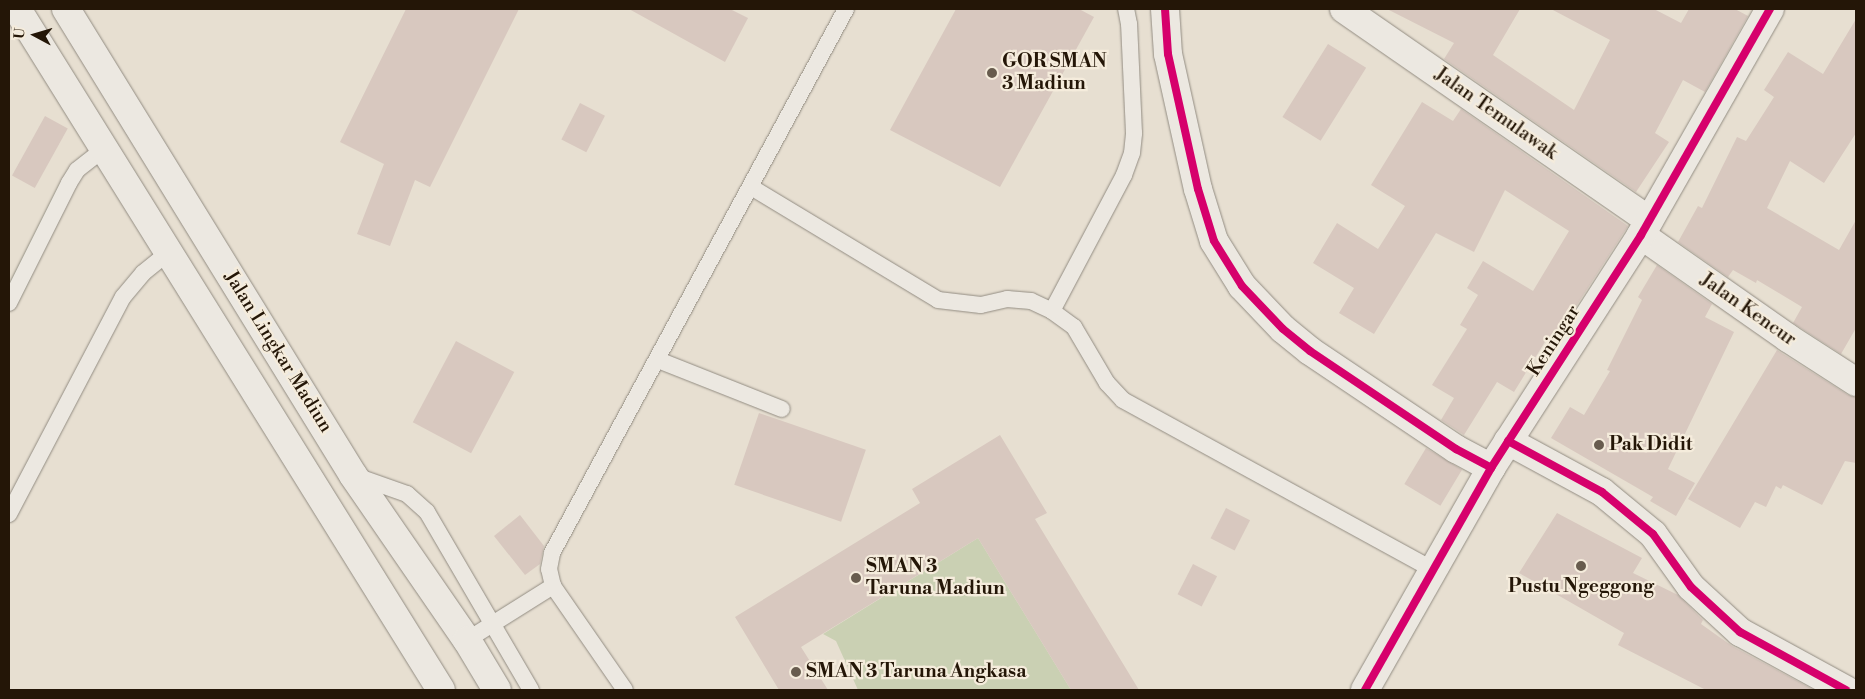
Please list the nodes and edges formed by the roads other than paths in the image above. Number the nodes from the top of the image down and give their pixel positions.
1 (17, 9) edge
2 (66, 9) edge
3 (846, 9) edge
4 (1126, 9) edge
5 (1165, 9) edge
6 (1344, 9) edge
7 (1770, 9) edge
8 (104, 149) junction
9 (751, 187) junction
10 (1645, 227) junction
11 (169, 252) junction
12 (9, 303) edge
13 (1052, 311) junction
14 (658, 360) junction
15 (1856, 382) edge
16 (782, 409) dead end
17 (1508, 441) junction
18 (1491, 468) junction
19 (353, 475) junction
20 (9, 514) edge
21 (1432, 569) junction
22 (553, 586) junction
23 (493, 626) junction
24 (467, 640) junction
25 (441, 690) edge
26 (497, 690) edge
27 (531, 690) edge
28 (625, 690) edge
29 (1365, 690) edge
30 (1846, 690) edge

1 - 8 street
2 - 19 street, Jalan Lingkar Madiun
3 - 9 lane
4 - 13 lane
5 - 18 street
6 - 10 street, Jalan Temulawak
7 - 10 street, Keningar
8 - 11 street
8 - 12 lane
9 - 13 lane
9 - 14 lane
10 - 15 street, Jalan Kencur
10 - 17 street, Keningar
11 - 20 lane
11 - 25 street
13 - 21 lane
14 - 16 lane
14 - 22 lane
17 - 18 street, Keningar
17 - 30 street
18 - 21 street, Keningar
19 - 23 lane
19 - 24 street, Jalan Lingkar Madiun
21 - 29 street, Keningar
22 - 23 lane
22 - 28 lane
23 - 24 lane
23 - 27 lane
24 - 26 street, Jalan Lingkar Madiun

